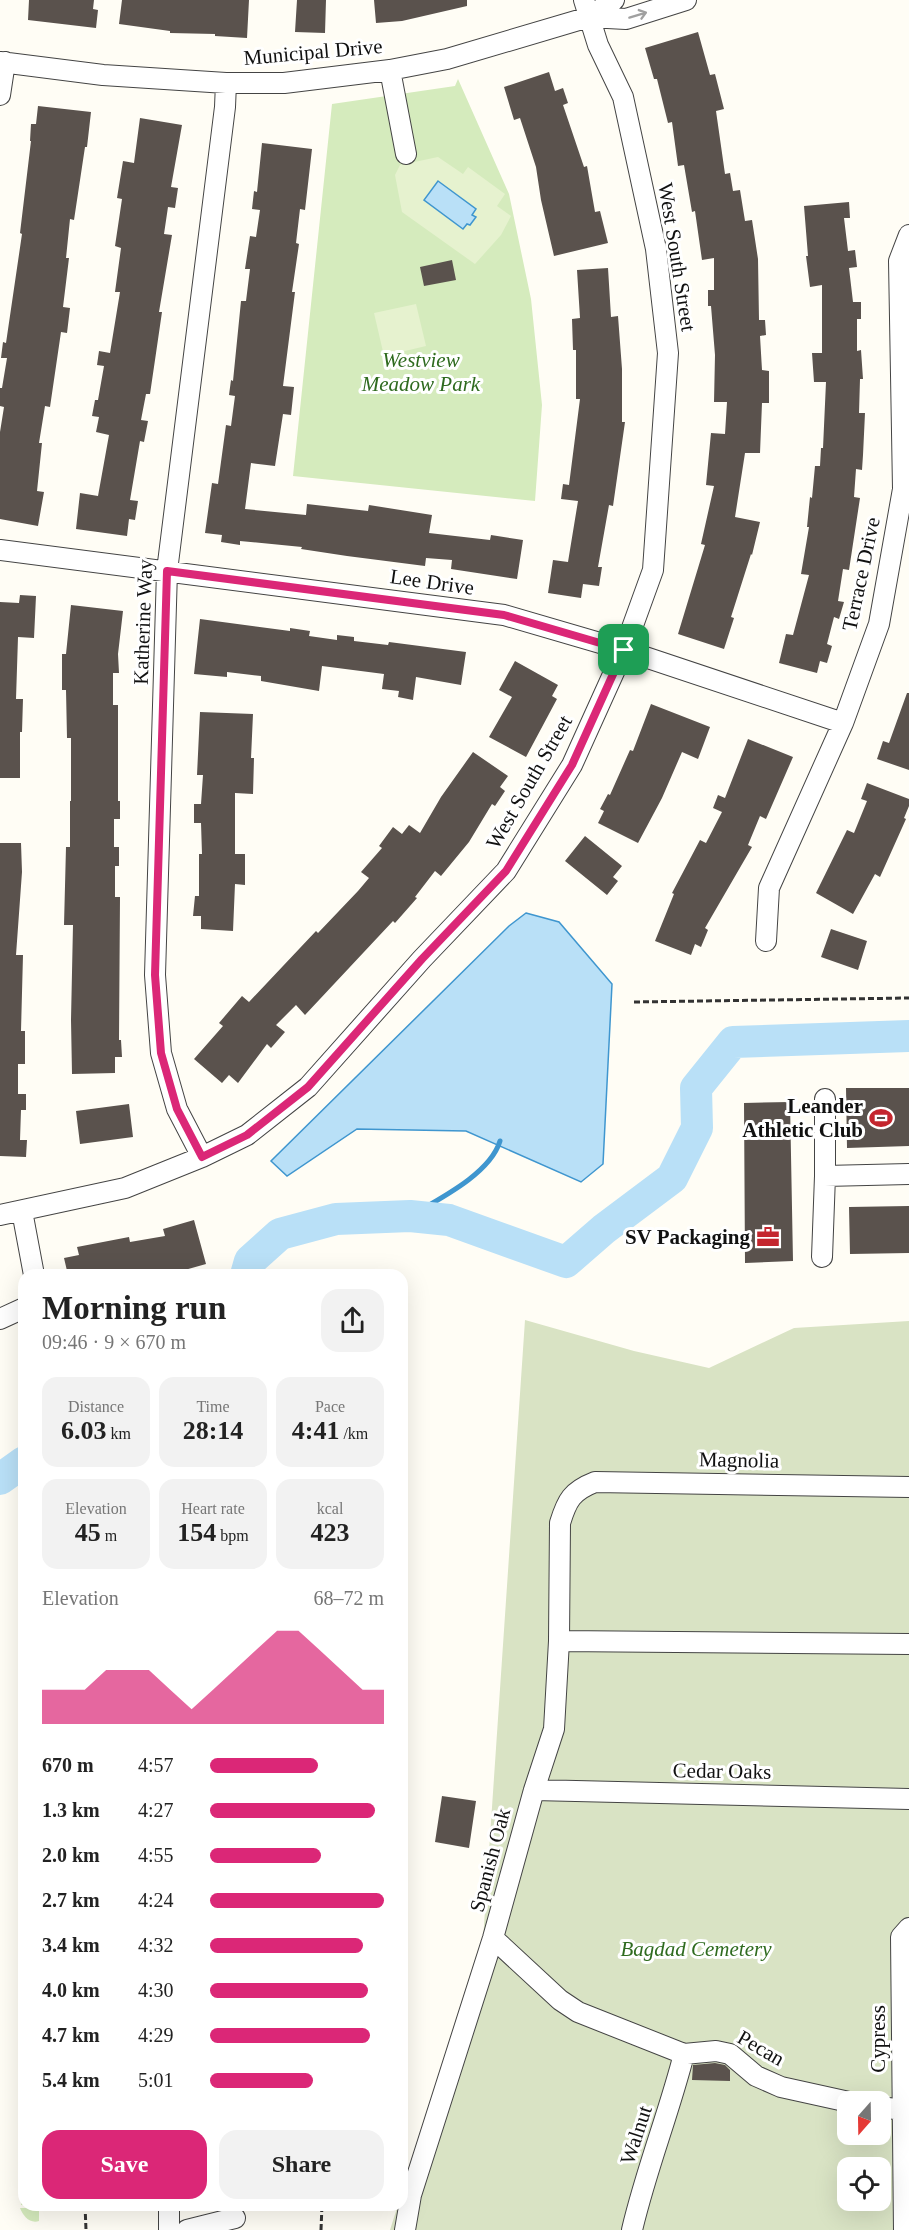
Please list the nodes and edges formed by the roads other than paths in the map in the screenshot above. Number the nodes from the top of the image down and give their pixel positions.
1 (614, 0) edge
2 (686, 0) edge
3 (586, 8) edge
4 (2, 62) edge
5 (390, 70) junction
6 (226, 83) junction
7 (0, 95) edge
8 (406, 154) dead end
9 (909, 235) edge
10 (0, 550) edge
11 (167, 571) junction
12 (624, 650) junction
13 (843, 723) junction
14 (766, 941) dead end
15 (825, 1099) dead end
16 (202, 1157) junction
17 (909, 1174) edge
18 (825, 1176) junction
19 (22, 1211) junction
20 (0, 1215) edge
21 (822, 1257) dead end
22 (33, 1269) edge
23 (18, 1311) edge
24 (0, 1319) edge
25 (909, 1487) edge
26 (572, 1495) joint
27 (559, 1641) junction
28 (909, 1644) edge
29 (534, 1790) junction
30 (909, 1799) edge
31 (909, 1928) edge
32 (493, 1938) junction
33 (684, 2054) junction
34 (837, 2099) edge
35 (891, 2108) edge
36 (903, 2110) junction
37 (169, 2211) edge
38 (235, 2218) dead end
39 (169, 2230) edge
40 (186, 2230) edge
41 (405, 2230) edge
42 (632, 2230) edge
43 (904, 2230) edge

1 - 3 street, Municipal Drive
3 -> 2 street, Municipal Drive
3 - 5 street, Municipal Drive
3 - 12 street, West South Street
4 - 6 street, Municipal Drive
4 - 7 street
5 - 6 street, Municipal Drive
5 - 8 street
6 - 11 street, Katherine Way
9 - 13 street, Terrace Drive
10 - 11 street, Lee Drive
11 - 12 street, Lee Drive
11 - 16 street, Katherine Way
12 - 13 street, Lee Drive
12 - 16 street, West South Street
13 - 14 street, Terrace Drive
15 - 18 street
16 - 19 street, West South Street
17 - 18 street
18 - 21 street
19 - 20 street, West South Street
19 - 22 street
23 - 24 street
25 - 26 street, Magnolia
26 - 27 street, Spanish Oak
27 - 28 street
27 - 29 street, Spanish Oak
29 - 30 street, Cedar Oaks
29 - 32 street, Spanish Oak
31 - 36 street, Cypress
32 - 33 street
32 - 41 street, Spanish Oak
33 - 34 street, Pecan
33 - 42 street, Walnut
35 - 36 street
36 - 43 street, Cypress
37 - 39 street
38 - 40 street

